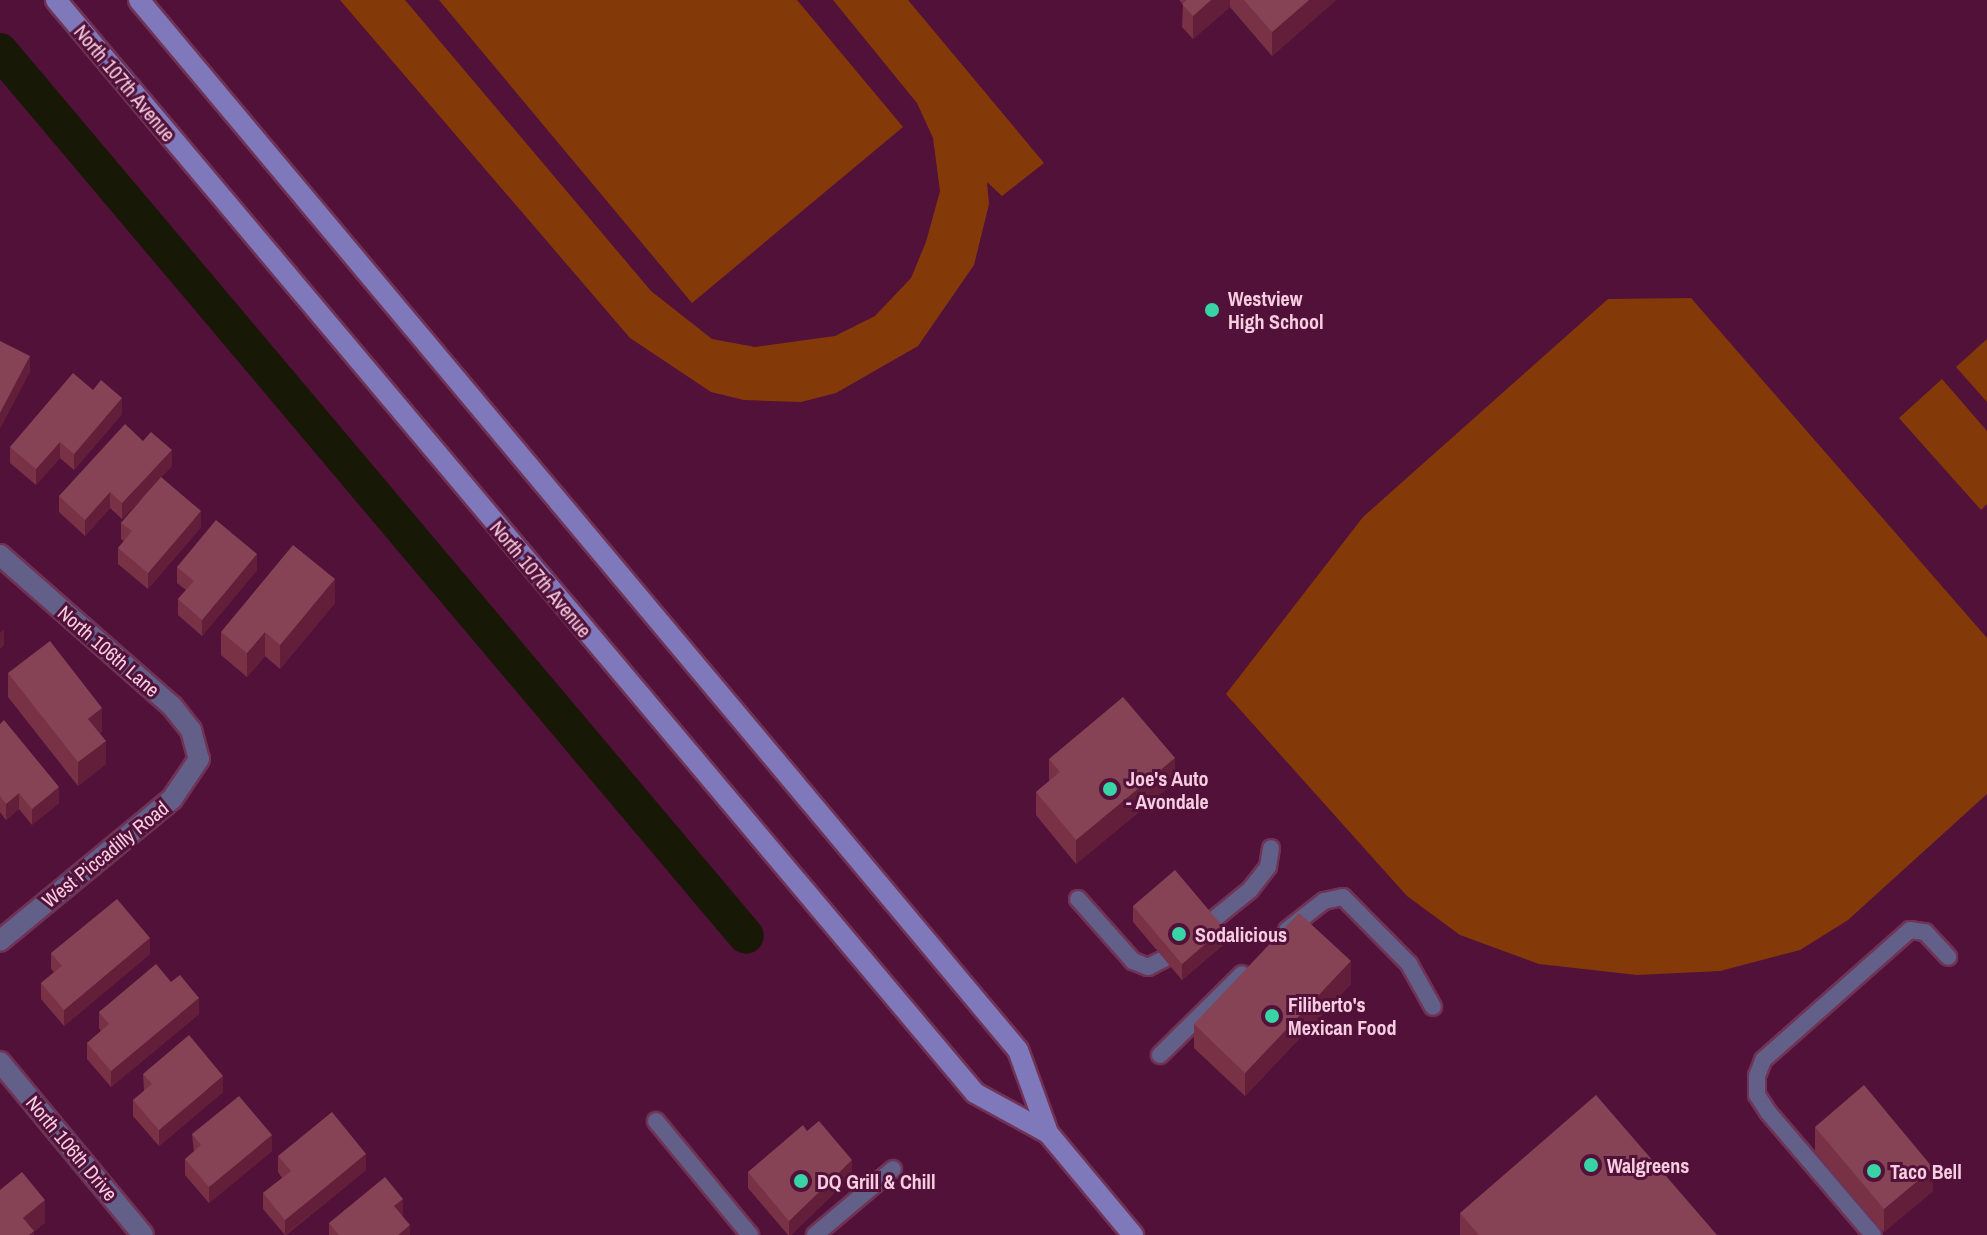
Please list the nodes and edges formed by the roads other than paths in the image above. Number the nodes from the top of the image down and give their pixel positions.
1 (56, 0) edge
2 (139, 0) edge
3 (0, 555) edge
4 (199, 759) joint
5 (1271, 848) dead end
6 (1078, 899) dead end
7 (1208, 924) edge
8 (0, 941) edge
9 (1948, 957) dead end
10 (1164, 959) edge
11 (1433, 1007) dead end
12 (1160, 1055) dead end
13 (0, 1062) edge
14 (656, 1121) dead end
15 (1048, 1133) junction
16 (893, 1169) dead end
17 (143, 1235) edge
18 (750, 1235) edge
19 (815, 1235) edge
20 (1133, 1235) edge
21 (1873, 1235) edge

1 - 15 main road, North 107th Avenue
2 - 15 main road, North 107th Avenue
3 - 4 street, North 106th Lane
4 - 8 street, West Piccadilly Road
5 - 7 lane
6 - 10 lane
9 - 21 lane
11 - 12 lane
13 - 17 street, North 106th Drive
14 - 18 lane
15 - 20 main road, North 107th Avenue
16 - 19 lane

